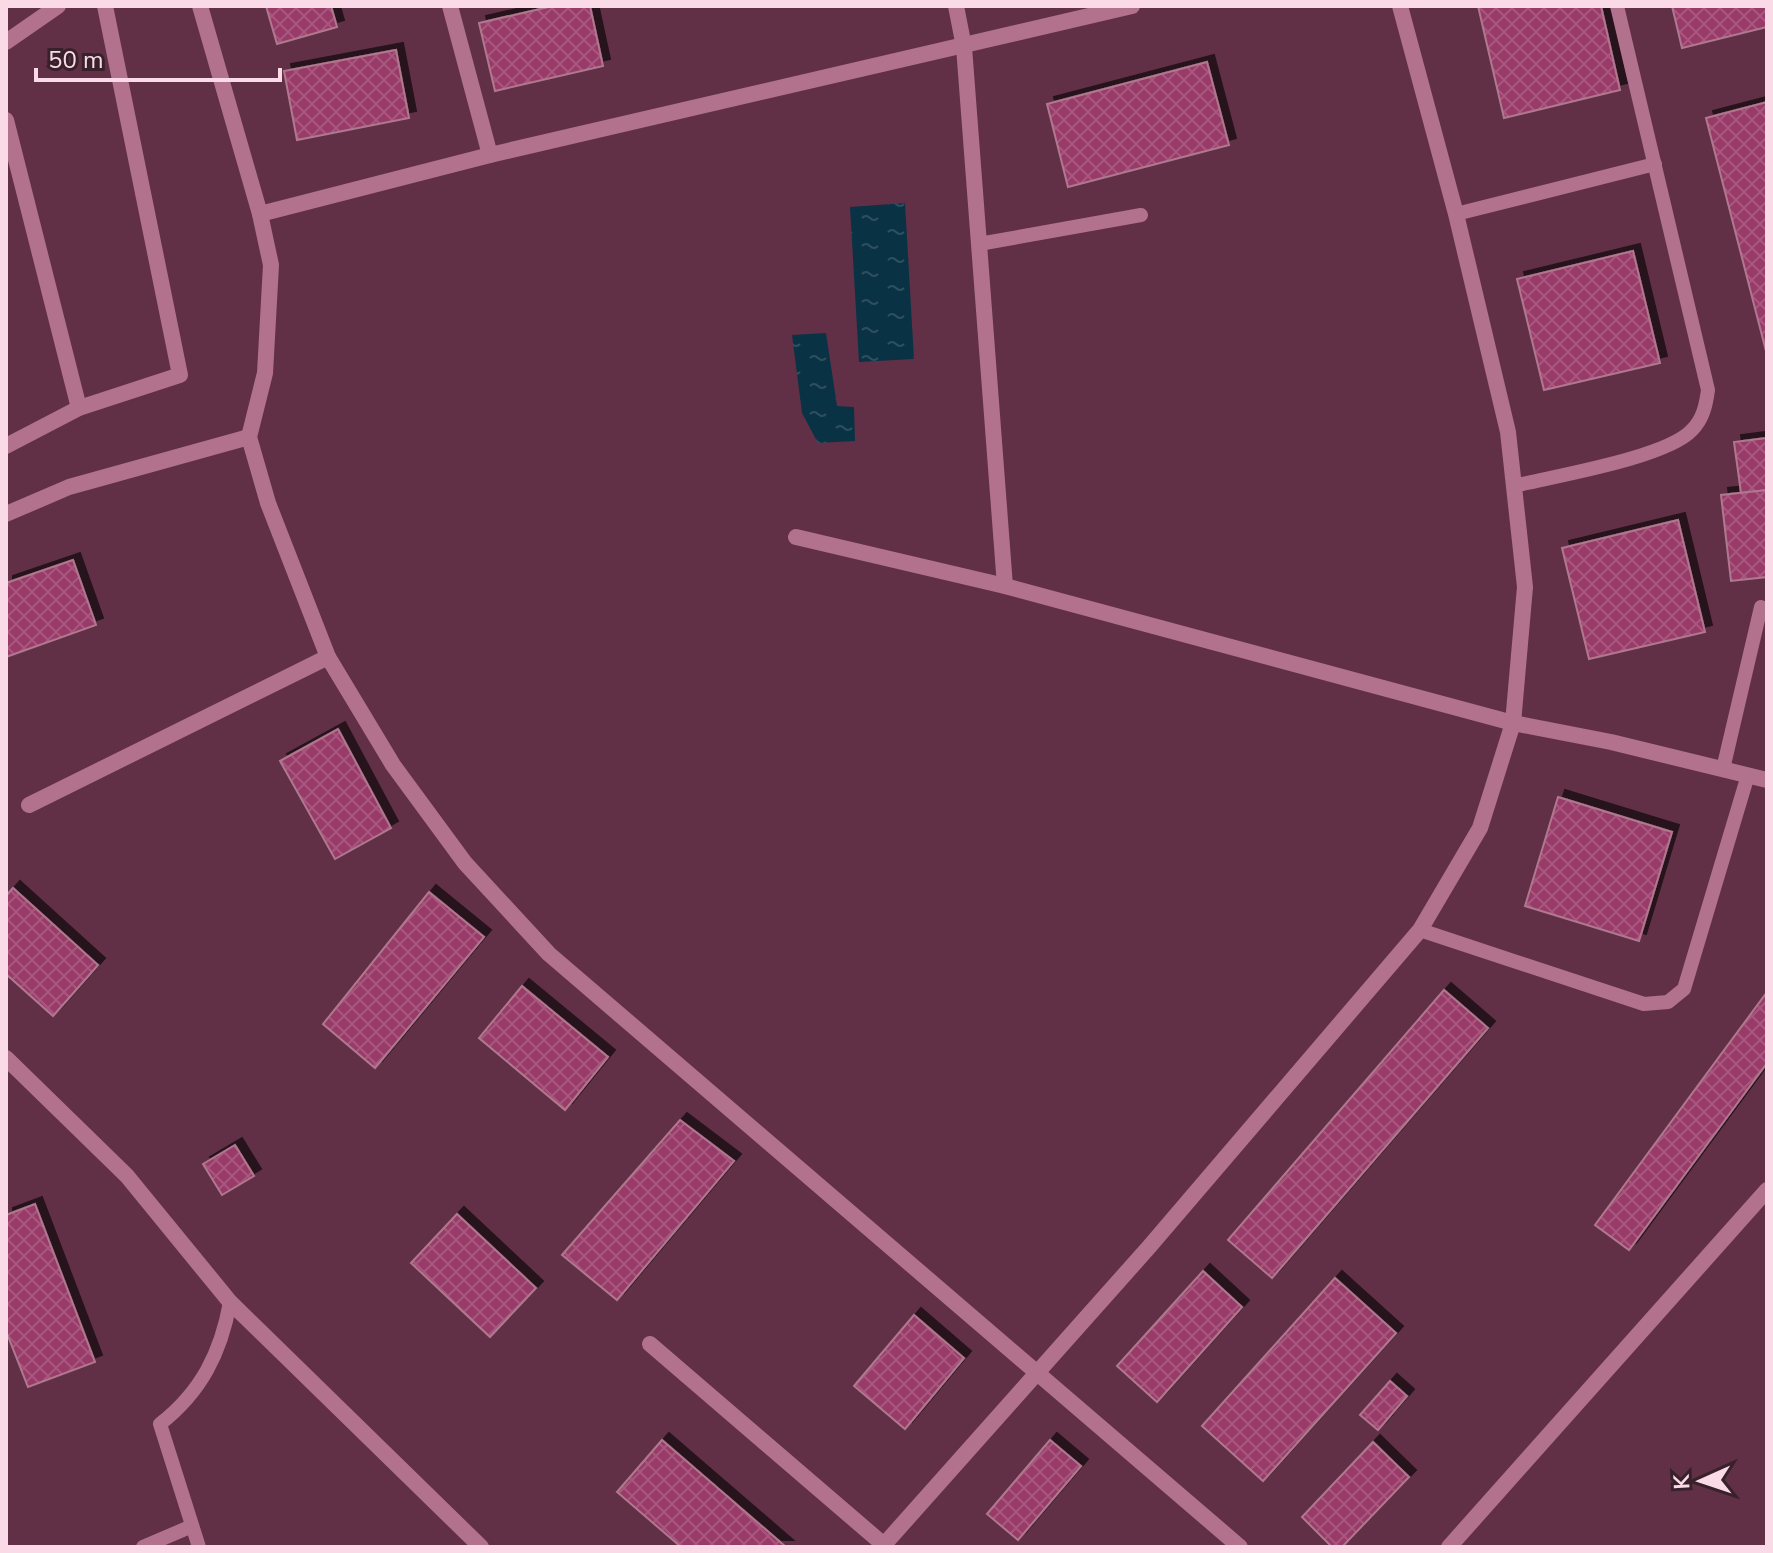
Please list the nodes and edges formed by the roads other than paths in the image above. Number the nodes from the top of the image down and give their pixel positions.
1 (58, 6) edge
2 (105, 6) edge
3 (200, 6) edge
4 (450, 6) edge
5 (956, 6) edge
6 (1132, 6) edge
7 (1400, 6) edge
8 (1617, 6) edge
9 (6, 42) edge
10 (964, 47) junction
11 (6, 120) edge
12 (490, 155) junction
13 (1655, 164) junction
14 (260, 214) junction
15 (1456, 214) junction
16 (1141, 215) dead end
17 (979, 244) junction
18 (79, 408) junction
19 (249, 437) junction
20 (6, 446) edge
21 (1514, 486) junction
22 (6, 514) edge
23 (796, 537) dead end
24 (1005, 586) junction
25 (1761, 607) dead end
26 (328, 657) junction
27 (1513, 723) junction
28 (1723, 769) junction
29 (1748, 775) junction
30 (1767, 780) edge
31 (29, 805) dead end
32 (1420, 930) junction
33 (6, 1058) edge
34 (1767, 1190) edge
35 (230, 1302) junction
36 (650, 1344) dead end
37 (1038, 1370) junction
38 (192, 1526) junction
39 (883, 1546) edge
40 (143, 1547) edge
41 (199, 1547) edge
42 (481, 1547) edge
43 (1240, 1547) edge
44 (1449, 1547) edge

1 - 9 street
2 - 18 street
3 - 14 street
4 - 12 street
5 - 10 street
6 - 10 street
7 - 15 street
8 - 13 lane
10 - 12 street
10 - 17 street
11 - 18 street
12 - 14 street
13 - 15 lane
13 - 21 lane
14 - 19 street
15 - 21 street
16 - 17 lane
17 - 24 street
18 - 20 street
19 - 22 street
19 - 26 street
21 - 27 street
23 - 24 street
24 - 27 street
25 - 28 lane
26 - 31 street
26 - 37 street
27 - 28 street
27 - 32 street
28 - 29 street
29 - 30 street
29 - 32 lane
32 - 37 street
33 - 35 street
34 - 44 street
35 - 38 lane
35 - 42 street
36 - 39 street
37 - 39 street
37 - 43 street
38 - 40 lane
38 - 41 lane

